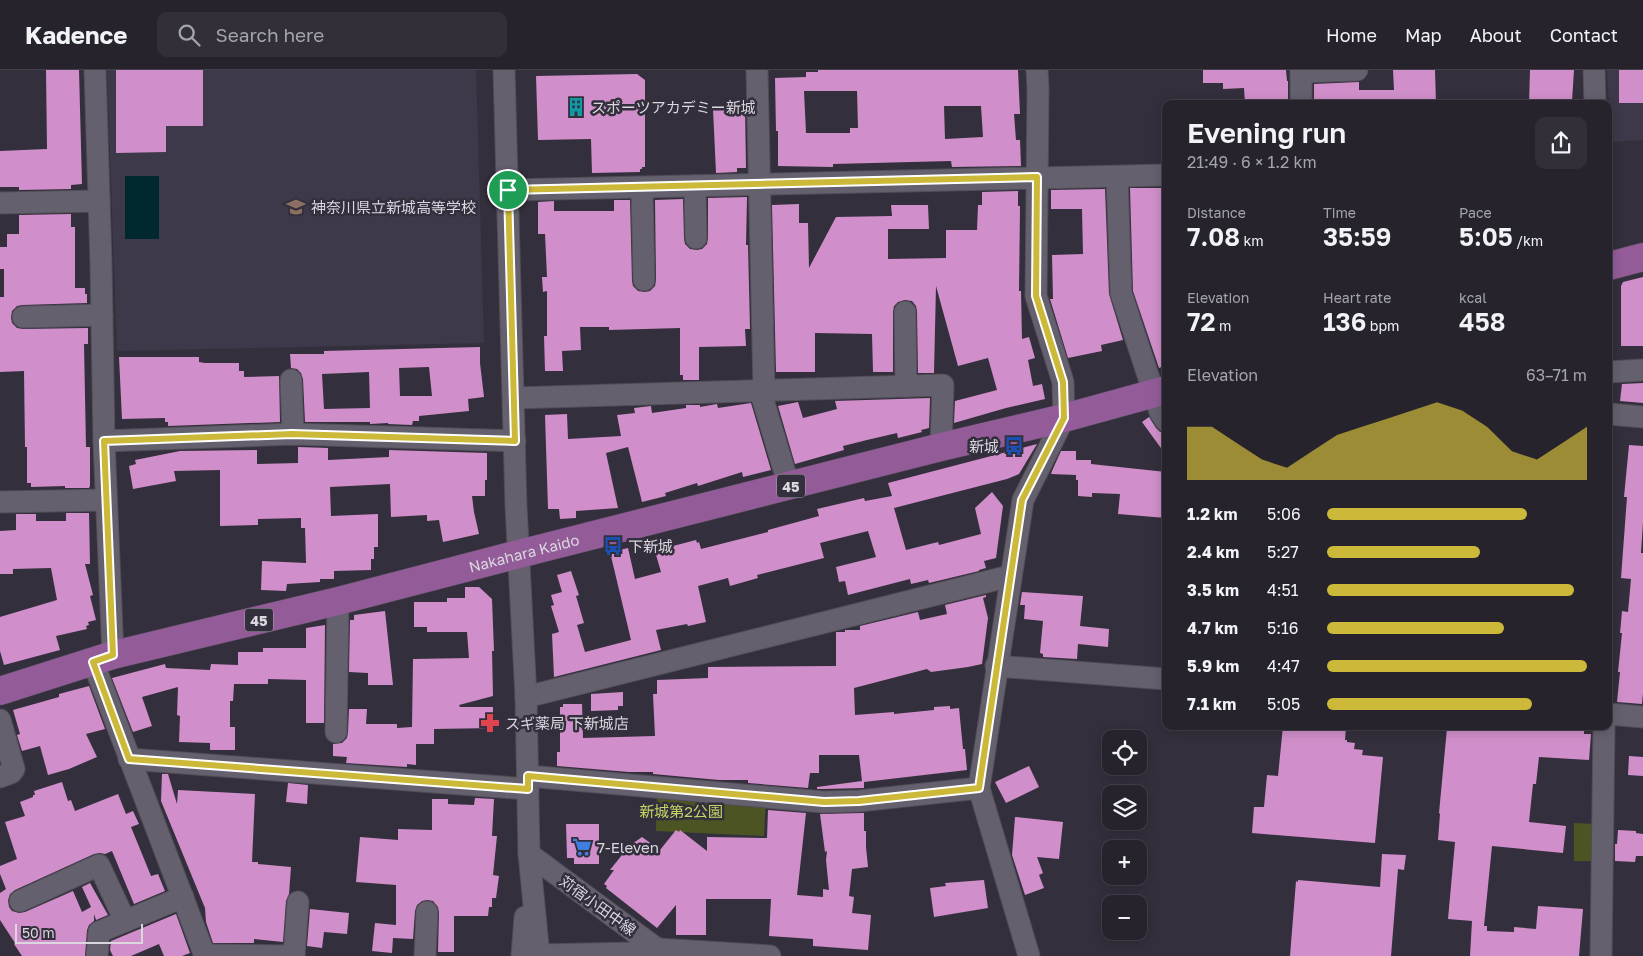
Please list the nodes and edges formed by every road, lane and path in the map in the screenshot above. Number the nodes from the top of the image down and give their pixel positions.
1 (94, 70) edge
2 (504, 70) edge
3 (757, 70) edge
4 (1037, 70) edge
5 (1357, 70) edge
6 (1594, 70) edge
7 (1301, 71) edge
8 (1301, 100) edge
9 (1594, 100) edge
10 (1162, 175) edge
11 (1037, 177) junction
12 (1117, 177) junction
13 (760, 184) junction
14 (695, 186) junction
15 (642, 188) junction
16 (508, 190) junction
17 (99, 201) junction
18 (0, 203) edge
19 (696, 238) dead end
20 (1643, 257) edge
21 (1612, 265) edge
22 (644, 280) dead end
23 (906, 312) dead end
24 (102, 315) junction
25 (23, 317) dead end
26 (1643, 370) edge
27 (1612, 372) edge
28 (291, 380) dead end
29 (906, 386) junction
30 (762, 390) junction
31 (1160, 392) edge
32 (514, 398) junction
33 (1612, 414) edge
34 (1162, 415) edge
35 (1643, 417) edge
36 (1064, 418) junction
37 (292, 434) junction
38 (104, 441) junction
39 (515, 441) junction
40 (941, 447) junction
41 (789, 486) junction
42 (106, 500) junction
43 (0, 502) edge
44 (519, 554) junction
45 (1010, 576) junction
46 (338, 602) junction
47 (103, 658) junction
48 (996, 666) junction
49 (1162, 679) edge
50 (0, 691) edge
51 (526, 697) junction
52 (1612, 714) edge
53 (1643, 717) edge
54 (0, 720) edge
55 (1604, 730) edge
56 (336, 732) dead end
57 (129, 759) junction
58 (0, 777) edge
59 (528, 783) junction
60 (979, 788) junction
61 (529, 854) junction
62 (183, 897) junction
63 (20, 901) dead end
64 (298, 902) dead end
65 (427, 912) dead end
66 (124, 921) junction
67 (662, 952) edge
68 (205, 955) edge
69 (97, 956) edge
70 (294, 956) edge
71 (425, 956) edge
72 (522, 956) edge
73 (539, 956) edge
74 (770, 956) edge
75 (1029, 956) edge
76 (1601, 956) edge

1 - 17 street
2 - 16 street
3 - 13 street
4 - 11 street
5 - 7 street
6 - 9 street
7 - 8 street
10 - 12 street
11 - 12 street
11 - 13 street
11 - 36 street
12 - 31 street
13 - 14 street
13 - 30 street
14 - 15 street
14 - 19 street
15 - 16 street
15 - 22 street
16 - 32 street
17 - 18 street
17 - 24 street
20 - 21 main road
23 - 29 street
24 - 25 street
24 - 38 street
26 - 27 street
28 - 37 street
29 - 30 street
29 - 40 street
30 - 32 street
30 - 41 street
31 - 34 street
31 - 36 main road, Nakahara Kaido / 45
32 - 39 street
33 - 35 street
36 - 40 main road, Nakahara Kaido / 45
36 - 45 street
37 - 38 street
37 - 39 street
38 - 42 street
39 - 44 street
40 - 41 main road, Nakahara Kaido / 45
41 - 44 main road, Nakahara Kaido / 45
42 - 43 street
42 - 47 street
44 - 46 main road, Nakahara Kaido / 45
44 - 51 street
45 - 48 street
45 - 51 street
46 - 47 main road, Nakahara Kaido / 45
46 - 56 street
47 - 50 main road, Nakahara Kaido / 45
47 - 57 street
48 - 49 street
48 - 60 street
51 - 59 street
52 - 53 street
54 - 58 street
55 - 76 street
57 - 59 street
57 - 62 street
59 - 60 street
59 - 61 street
60 - 75 street
61 - 67 street, 苅宿小田中線
61 - 72 street
61 - 73 street
62 - 66 street
62 - 68 street
63 - 66 street
64 - 70 street
65 - 71 street
66 - 69 street
67 - 73 street
67 - 74 street
68 - 70 street

